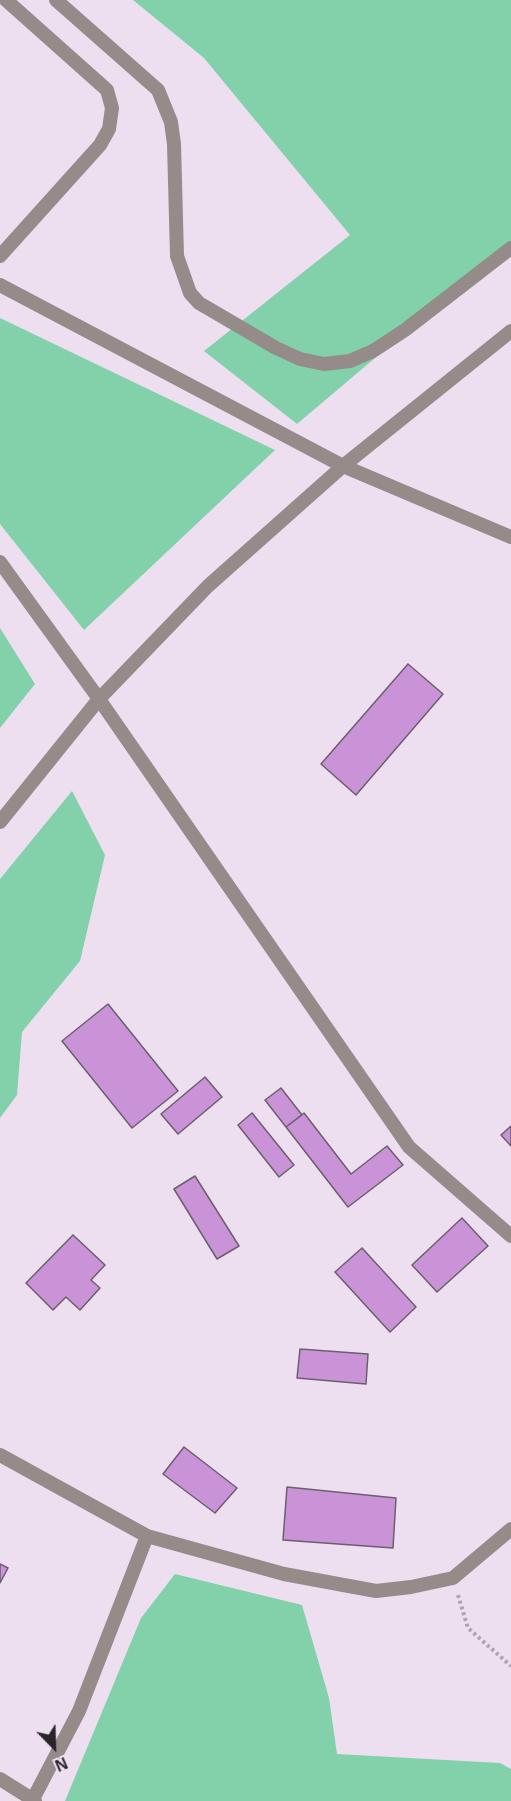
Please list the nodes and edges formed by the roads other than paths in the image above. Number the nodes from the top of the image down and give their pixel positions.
1 (6, 0) edge
2 (56, 0) edge
3 (511, 248) edge
4 (0, 256) edge
5 (0, 285) edge
6 (511, 331) edge
7 (343, 466) junction
8 (511, 537) edge
9 (0, 562) edge
10 (99, 699) junction
11 (0, 822) edge
12 (511, 1236) edge
13 (0, 1455) edge
14 (511, 1529) edge
15 (147, 1536) junction
16 (0, 1779) edge
17 (33, 1800) edge

1 - 4 lane
2 - 3 lane
5 - 7 lane
6 - 7 lane
7 - 8 lane
7 - 10 lane
9 - 10 lane
10 - 11 lane
10 - 12 lane
13 - 15 lane
14 - 15 lane
15 - 17 lane
16 - 17 lane

